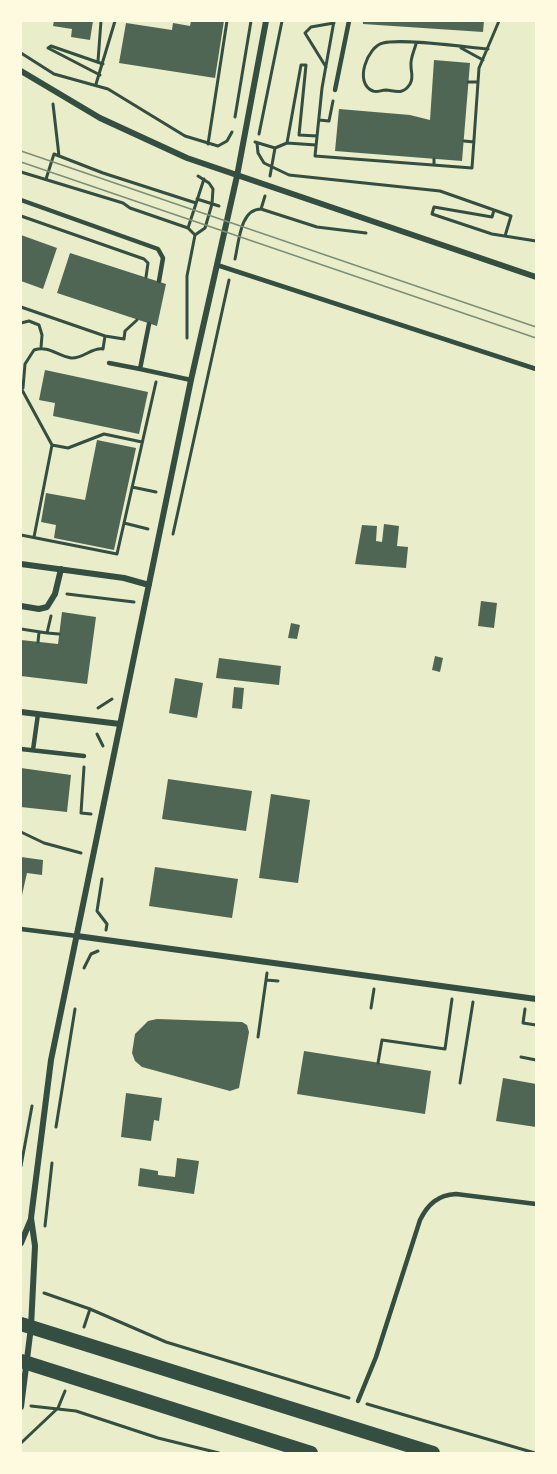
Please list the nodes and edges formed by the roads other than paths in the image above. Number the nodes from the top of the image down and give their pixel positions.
1 (266, 21) edge
2 (349, 21) edge
3 (21, 71) edge
4 (335, 90) road end
5 (237, 176) junction
6 (21, 200) edge
7 (217, 265) junction
8 (536, 278) edge
9 (159, 281) dead end
10 (149, 324) dead end
11 (110, 363) dead end
12 (140, 369) junction
13 (536, 369) edge
14 (191, 380) junction
15 (21, 564) edge
16 (61, 569) junction
17 (149, 585) junction
18 (21, 606) edge
19 (21, 712) edge
20 (38, 714) junction
21 (120, 724) junction
22 (21, 749) edge
23 (33, 750) junction
24 (84, 756) road end
25 (21, 929) edge
26 (77, 936) junction
27 (536, 999) edge
28 (536, 1204) edge
29 (31, 1218) junction
30 (21, 1243) edge
31 (26, 1326) edge
32 (25, 1363) edge
33 (358, 1401) road end
34 (21, 1407) edge
35 (286, 1449) edge
36 (311, 1453) edge
37 (433, 1453) edge

1 - 5 street
2 - 4 lane
3 - 5 street
5 - 7 street
5 - 8 street
6 - 9 lane
7 - 13 lane
7 - 14 street
10 - 12 lane
11 - 12 lane
12 - 14 lane
14 - 17 street
15 - 16 street
16 - 17 street
16 - 18 street
17 - 21 street
19 - 20 street
20 - 21 street
20 - 23 lane
21 - 26 street
22 - 23 lane
23 - 24 lane
25 - 26 lane
26 - 27 street
26 - 29 street
28 - 33 lane
29 - 30 street
29 - 31 street
31 - 32 street
31 - 37 main road
32 - 34 street
32 - 35 main road
35 - 36 main road

